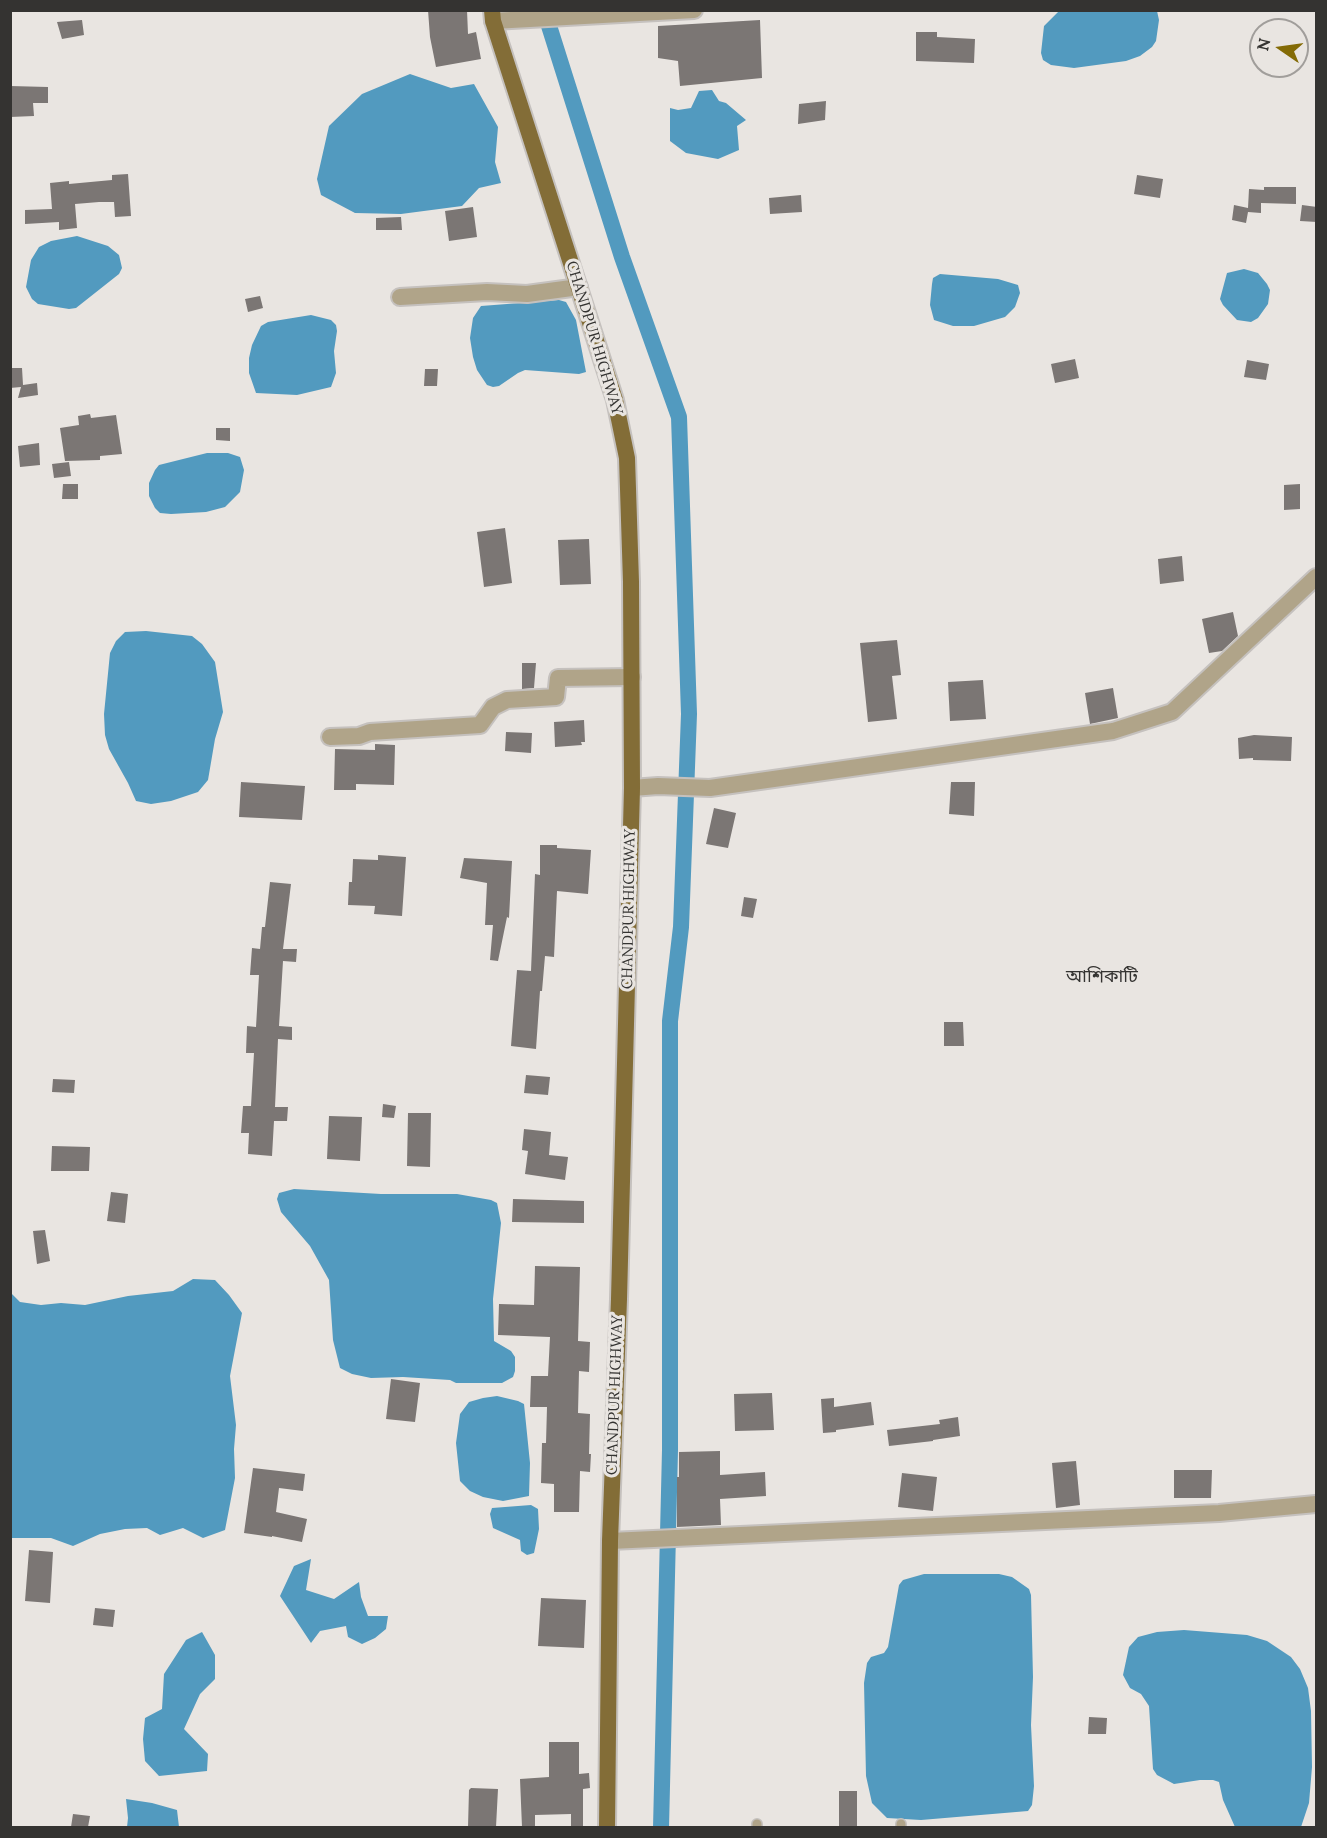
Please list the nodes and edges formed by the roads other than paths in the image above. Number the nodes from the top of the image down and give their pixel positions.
1 (694, 10) edge
2 (493, 16) edge
3 (579, 287) junction
4 (400, 297) dead end
5 (1317, 577) edge
6 (632, 677) junction
7 (330, 737) dead end
8 (632, 788) junction
9 (1317, 1504) edge
10 (610, 1541) junction
11 (607, 1827) edge

1 - 2 street
2 - 3 main road, CHANDPUR HIGHWAY
3 - 4 street
3 - 6 main road, CHANDPUR HIGHWAY
5 - 8 street
6 - 7 street
6 - 8 main road, CHANDPUR HIGHWAY
8 - 10 main road, CHANDPUR HIGHWAY
9 - 10 street
10 - 11 main road, CHANDPUR HIGHWAY

